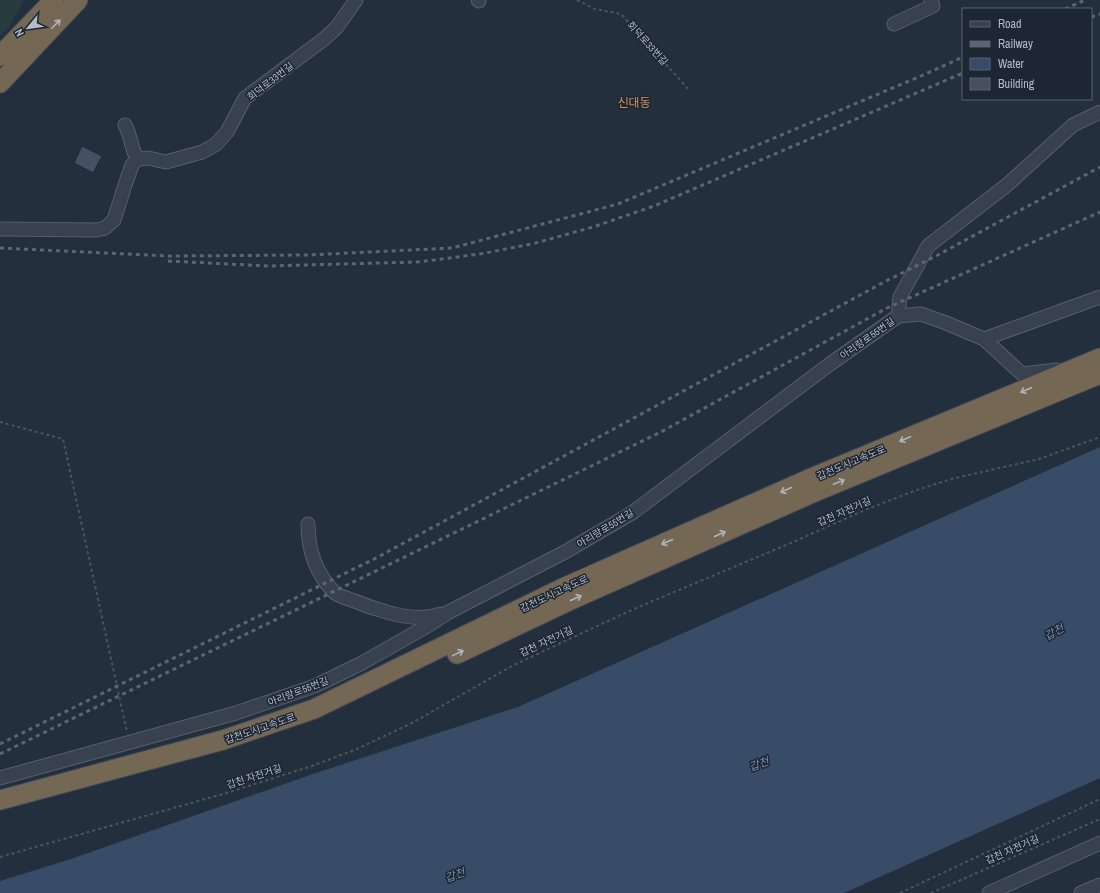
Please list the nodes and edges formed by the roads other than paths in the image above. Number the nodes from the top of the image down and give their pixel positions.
1 (54, 0) edge
2 (78, 0) edge
3 (356, 0) edge
4 (930, 0) edge
5 (894, 24) dead end
6 (0, 56) edge
7 (0, 83) edge
8 (1100, 112) edge
9 (125, 124) dead end
10 (137, 159) junction
11 (0, 229) edge
12 (1100, 297) edge
13 (898, 316) junction
14 (984, 339) junction
15 (1100, 358) edge
16 (1077, 368) junction
17 (1100, 374) edge
18 (308, 524) dead end
19 (446, 613) junction
20 (0, 778) edge
21 (0, 800) edge
22 (0, 813) edge
23 (1100, 842) edge
24 (1100, 885) edge
25 (989, 893) edge
26 (1081, 893) edge

1 - 6 highway
7 -> 2 highway
3 - 10 street, 회덕로33번길
4 - 5 street
8 - 13 street, 아리랑로55번길
9 - 10 street
10 - 11 street
12 - 14 street
13 - 14 street
13 - 19 street, 아리랑로55번길
14 - 16 street
15 - 16 highway, 갑천도시고속도로
16 -> 21 highway, 갑천도시고속도로
22 -> 17 highway, 갑천도시고속도로
18 - 19 street
19 - 20 street, 아리랑로55번길
23 - 25 street
24 - 26 street

